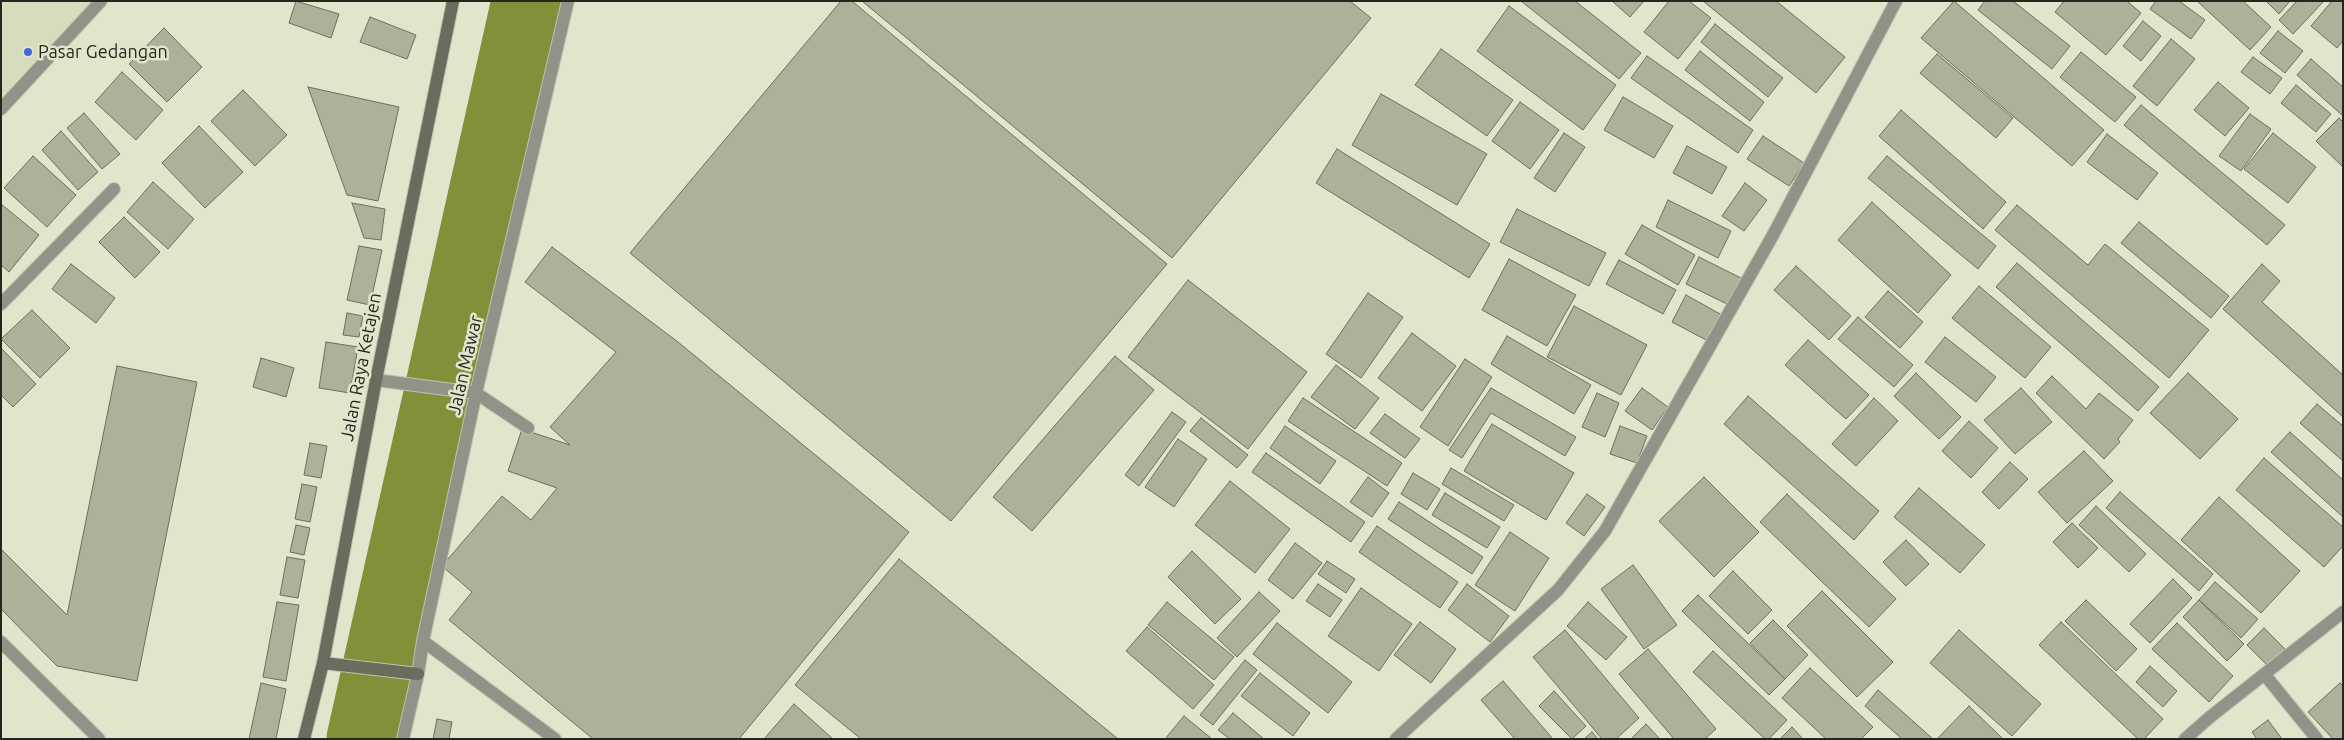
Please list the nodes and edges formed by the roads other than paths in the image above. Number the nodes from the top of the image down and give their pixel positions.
1 (102, 1) edge
2 (453, 1) edge
3 (568, 1) edge
4 (1896, 1) edge
5 (1, 109) edge
6 (114, 189) dead end
7 (1, 304) edge
8 (376, 380) junction
9 (476, 393) junction
10 (528, 428) dead end
11 (2343, 612) edge
12 (423, 641) junction
13 (1, 642) edge
14 (323, 663) junction
15 (418, 674) junction
16 (2265, 675) junction
17 (99, 739) edge
18 (304, 739) edge
19 (403, 739) edge
20 (555, 739) edge
21 (1396, 739) edge
22 (2186, 739) edge
23 (2317, 739) edge

1 - 5 street
2 - 8 street, Jalan Raya Ketajen
3 - 9 street, Jalan Mawar
4 - 21 street
6 - 7 street
8 - 9 street
8 - 14 street, Jalan Raya Ketajen
9 - 10 street
9 - 12 street, Jalan Mawar
11 - 16 street
12 - 15 street, Jalan Mawar
12 - 20 street
13 - 17 street
14 - 15 street
14 - 18 street, Jalan Raya Ketajen
15 - 19 street, Jalan Mawar
16 - 22 street
16 - 23 street

